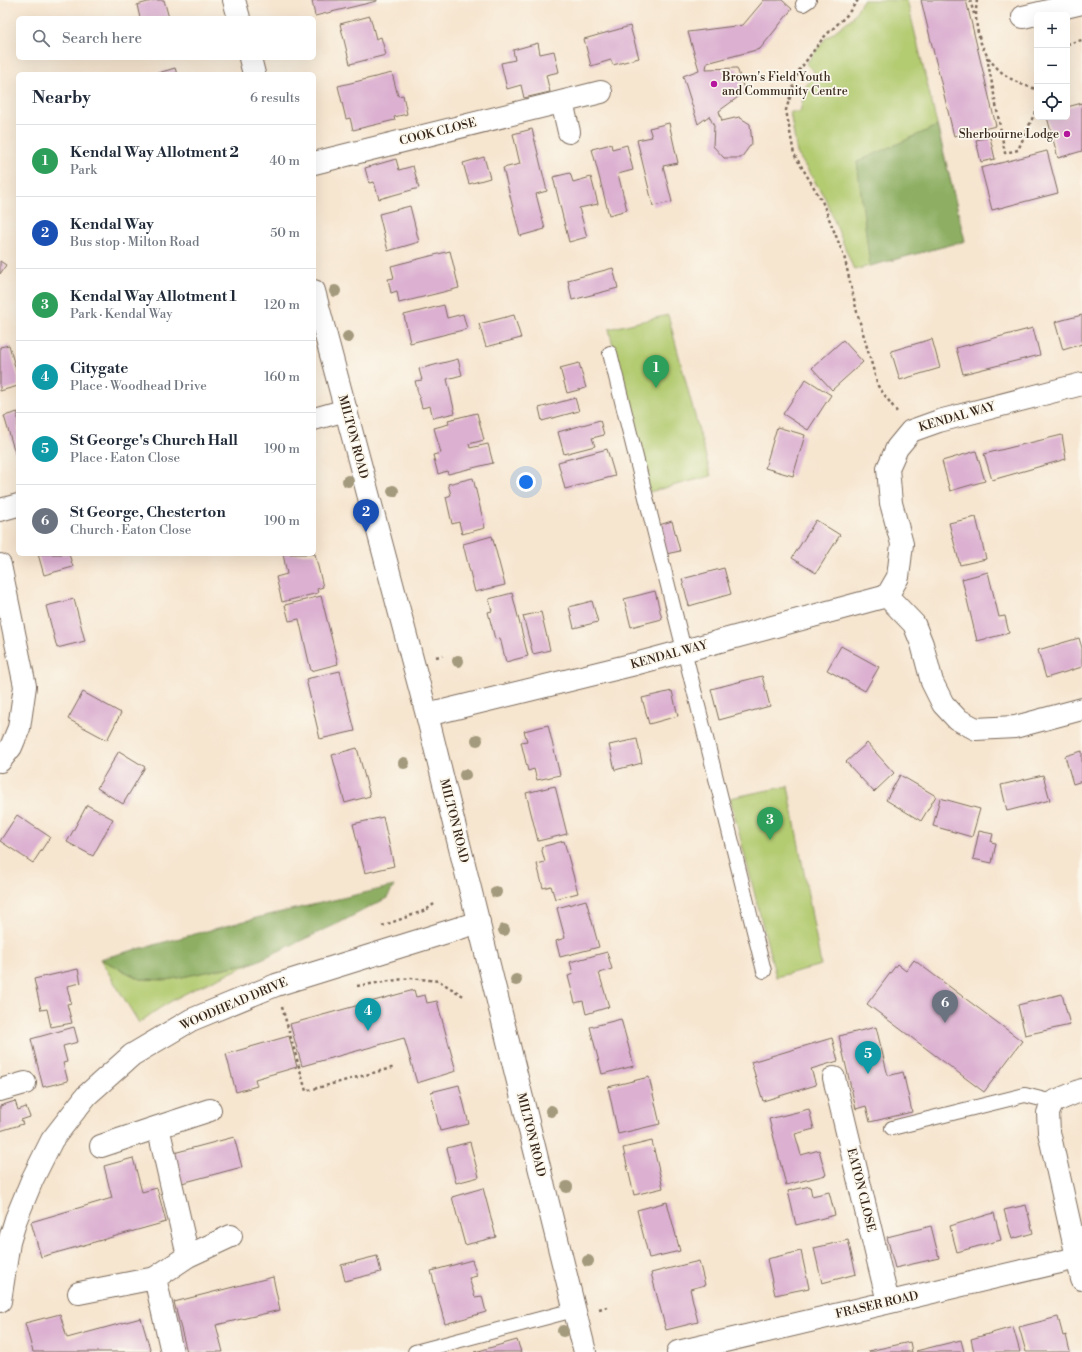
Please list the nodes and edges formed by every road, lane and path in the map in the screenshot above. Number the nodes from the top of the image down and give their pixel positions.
1 (234, 0) edge
2 (858, 0) edge
3 (970, 0) edge
4 (977, 0) edge
5 (1082, 4) edge
6 (238, 16) edge
7 (975, 16) junction
8 (1023, 17) dead end
9 (1082, 40) edge
10 (1070, 43) edge
11 (987, 57) junction
12 (250, 60) edge
13 (254, 72) edge
14 (1034, 88) edge
15 (601, 92) dead end
16 (562, 102) junction
17 (1034, 115) edge
18 (569, 132) dead end
19 (316, 163) edge
20 (316, 298) edge
21 (610, 353) dead end
22 (1082, 384) edge
23 (346, 410) junction
24 (316, 419) edge
25 (911, 431) junction
26 (16, 506) edge
27 (0, 510) edge
28 (0, 565) edge
29 (887, 596) junction
30 (684, 650) junction
31 (1082, 709) edge
32 (427, 715) junction
33 (0, 761) edge
34 (479, 922) junction
35 (764, 971) dead end
36 (276, 985) junction
37 (354, 987) dead end
38 (465, 997) dead end
39 (395, 1067) dead end
40 (834, 1078) dead end
41 (25, 1083) dead end
42 (0, 1090) edge
43 (1082, 1090) edge
44 (1053, 1102) junction
45 (210, 1110) dead end
46 (158, 1126) junction
47 (892, 1128) dead end
48 (101, 1146) dead end
49 (231, 1236) dead end
50 (5, 1241) edge
51 (188, 1256) junction
52 (1077, 1258) junction
53 (155, 1278) junction
54 (1082, 1279) edge
55 (79, 1294) dead end
56 (0, 1301) edge
57 (888, 1302) junction
58 (574, 1310) junction
59 (172, 1352) edge
60 (415, 1352) edge
61 (585, 1352) edge
62 (678, 1352) edge

1 - 6 street
2 - 25 path
3 - 7 path
4 - 7 path
5 - 8 street
7 - 11 path
9 - 10 path
11 - 14 path
11 - 17 path
12 - 13 street
15 - 16 street, COOK CLOSE
16 - 18 street
16 - 19 street, COOK CLOSE
20 - 23 street, MILTON ROAD
21 - 30 lane
22 - 25 street, KENDAL WAY
23 - 24 street
23 - 32 street, MILTON ROAD
25 - 29 street, KENDAL WAY
26 - 27 street
28 - 33 street
29 - 30 street, KENDAL WAY
29 - 31 street
30 - 32 street, KENDAL WAY
30 - 35 lane
32 - 34 street, MILTON ROAD
34 - 36 street, WOODHEAD DRIVE
34 - 58 street, MILTON ROAD
36 - 39 path
36 - 50 street, WOODHEAD DRIVE
37 - 38 path
40 - 57 street, EATON CLOSE
41 - 42 street
43 - 44 street
44 - 47 lane
44 - 52 street
45 - 46 street
46 - 48 street
46 - 51 street
49 - 51 street
50 - 56 street, WOODHEAD DRIVE
51 - 53 street
52 - 54 street
52 - 57 street, FRASER ROAD
53 - 55 street
53 - 59 street
57 - 62 street, FRASER ROAD
58 - 60 lane
58 - 61 street, MILTON ROAD

